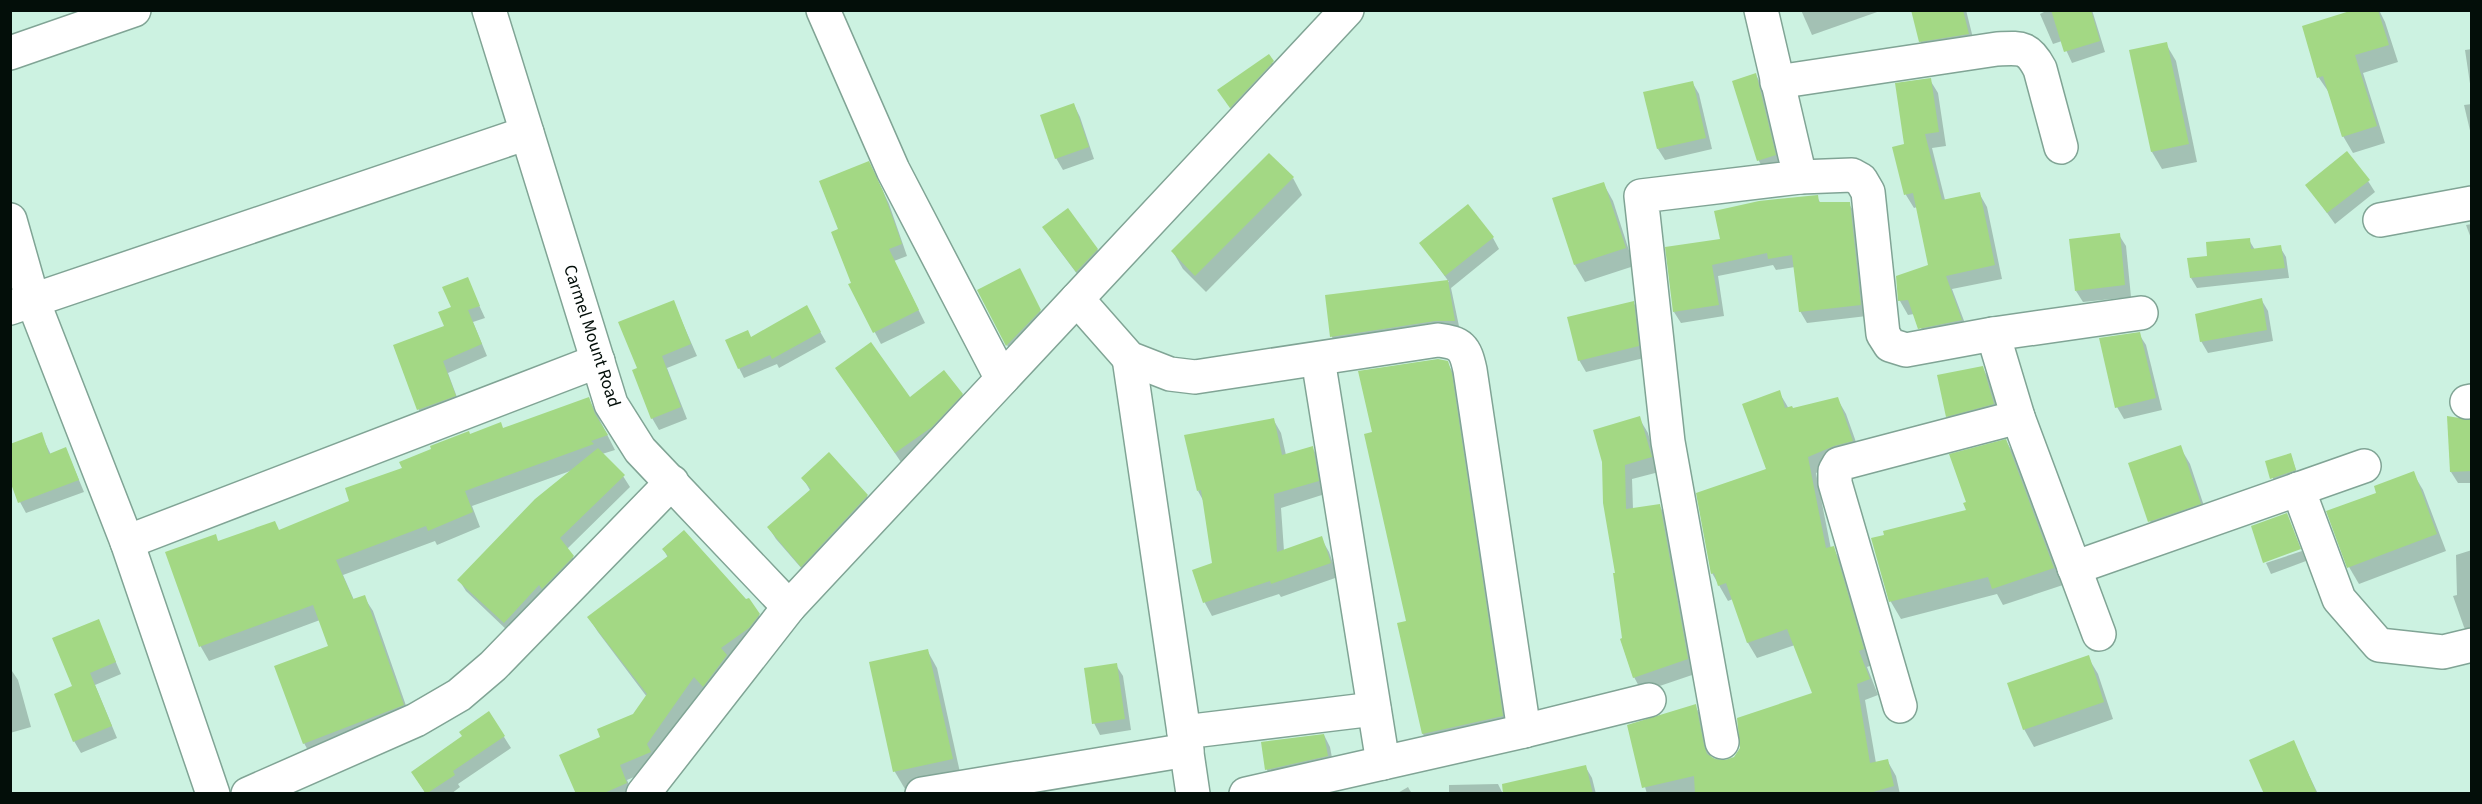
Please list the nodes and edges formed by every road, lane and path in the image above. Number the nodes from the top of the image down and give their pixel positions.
1 (134, 10) edge
2 (489, 10) edge
3 (823, 10) edge
4 (1347, 10) edge
5 (1761, 10) edge
6 (10, 53) edge
7 (1777, 82) junction
8 (527, 133) junction
9 (2061, 147) dead end
10 (1800, 177) junction
11 (2472, 203) edge
12 (10, 220) edge
13 (2380, 220) dead end
14 (1077, 299) junction
15 (22, 304) edge
16 (2141, 313) dead end
17 (1993, 334) junction
18 (1129, 358) junction
19 (1318, 359) junction
20 (597, 361) junction
21 (1002, 379) junction
22 (2018, 417) junction
23 (2364, 466) dead end
24 (672, 482) junction
25 (2298, 489) junction
26 (126, 542) junction
27 (2074, 568) junction
28 (789, 607) junction
29 (2099, 634) dead end
30 (2472, 645) edge
31 (1649, 700) dead end
32 (1900, 706) dead end
33 (1374, 709) junction
34 (1524, 731) junction
35 (1186, 741) junction
36 (1722, 742) dead end
37 (1383, 763) junction
38 (213, 794) edge
39 (248, 794) edge
40 (643, 794) edge
41 (922, 794) edge
42 (1193, 794) edge
43 (1246, 794) edge

1 - 6 street
2 - 8 street, Carmel Mount Road
3 - 21 street
4 - 14 street
5 - 7 street
7 - 9 street
7 - 10 street
8 - 15 street
8 - 20 street, Carmel Mount Road
10 - 17 street
10 - 36 street
11 - 13 street
12 - 15 street
14 - 18 street
14 - 21 street
15 - 26 street
16 - 17 street
17 - 22 street
18 - 19 street
18 - 35 street
19 - 33 street
19 - 34 street
20 - 24 street, Carmel Mount Road
20 - 26 street
21 - 28 street
22 - 27 street
22 - 32 street
23 - 25 street
24 - 28 street, Carmel Mount Road
24 - 39 street
25 - 27 street
25 - 30 street
26 - 38 street
27 - 29 street
28 - 40 street
31 - 34 street
33 - 35 street
33 - 37 street
34 - 37 street
35 - 41 street
35 - 42 street
37 - 43 street

